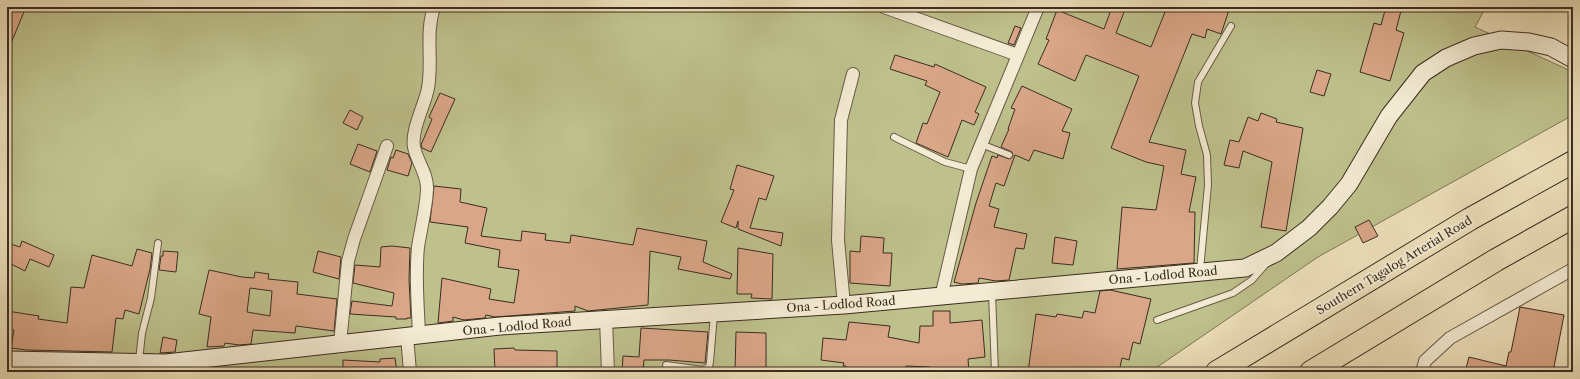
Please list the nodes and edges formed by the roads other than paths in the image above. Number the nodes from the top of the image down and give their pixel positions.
1 (434, 7) edge
2 (884, 7) edge
3 (1038, 7) edge
4 (1231, 26) dead end
5 (1018, 55) junction
6 (1573, 59) edge
7 (853, 74) dead end
8 (894, 137) dead end
9 (981, 144) junction
10 (386, 146) dead end
11 (1009, 155) dead end
12 (1573, 162) edge
13 (971, 169) junction
14 (1573, 217) edge
15 (158, 243) dead end
16 (1276, 253) junction
17 (1573, 269) edge
18 (1200, 272) junction
19 (992, 292) junction
20 (941, 297) junction
21 (844, 305) junction
22 (714, 313) junction
23 (606, 319) junction
24 (1157, 320) dead end
25 (413, 336) junction
26 (340, 344) junction
27 (12, 364) edge
28 (141, 366) edge
29 (666, 366) dead end
30 (166, 368) edge
31 (410, 372) edge
32 (608, 372) edge
33 (995, 372) edge
34 (1217, 372) edge
35 (1311, 372) edge
36 (1422, 372) edge

1 - 25 street
2 - 5 street
3 - 5 street
4 - 18 lane
5 - 9 street
6 - 16 main road, Ona - Lodlod Road
7 - 21 street
8 - 13 lane
9 - 11 lane
9 - 13 street
10 - 26 street
12 - 34 highway, Southern Tagalog Arterial Road
13 - 20 street
14 - 35 highway
15 - 28 lane
16 - 18 main road, Ona - Lodlod Road
16 - 24 lane
17 - 36 street
18 - 19 main road, Ona - Lodlod Road
19 - 20 main road, Ona - Lodlod Road
19 - 33 lane
20 - 21 main road, Ona - Lodlod Road
21 - 22 main road, Ona - Lodlod Road
22 - 23 main road, Ona - Lodlod Road
22 - 29 lane
23 - 25 main road, Ona - Lodlod Road
23 - 32 street
25 - 26 main road, Ona - Lodlod Road
25 - 31 street
26 - 30 main road, Ona - Lodlod Road
27 - 28 main road, Ona - Lodlod Road
28 - 30 main road, Ona - Lodlod Road

